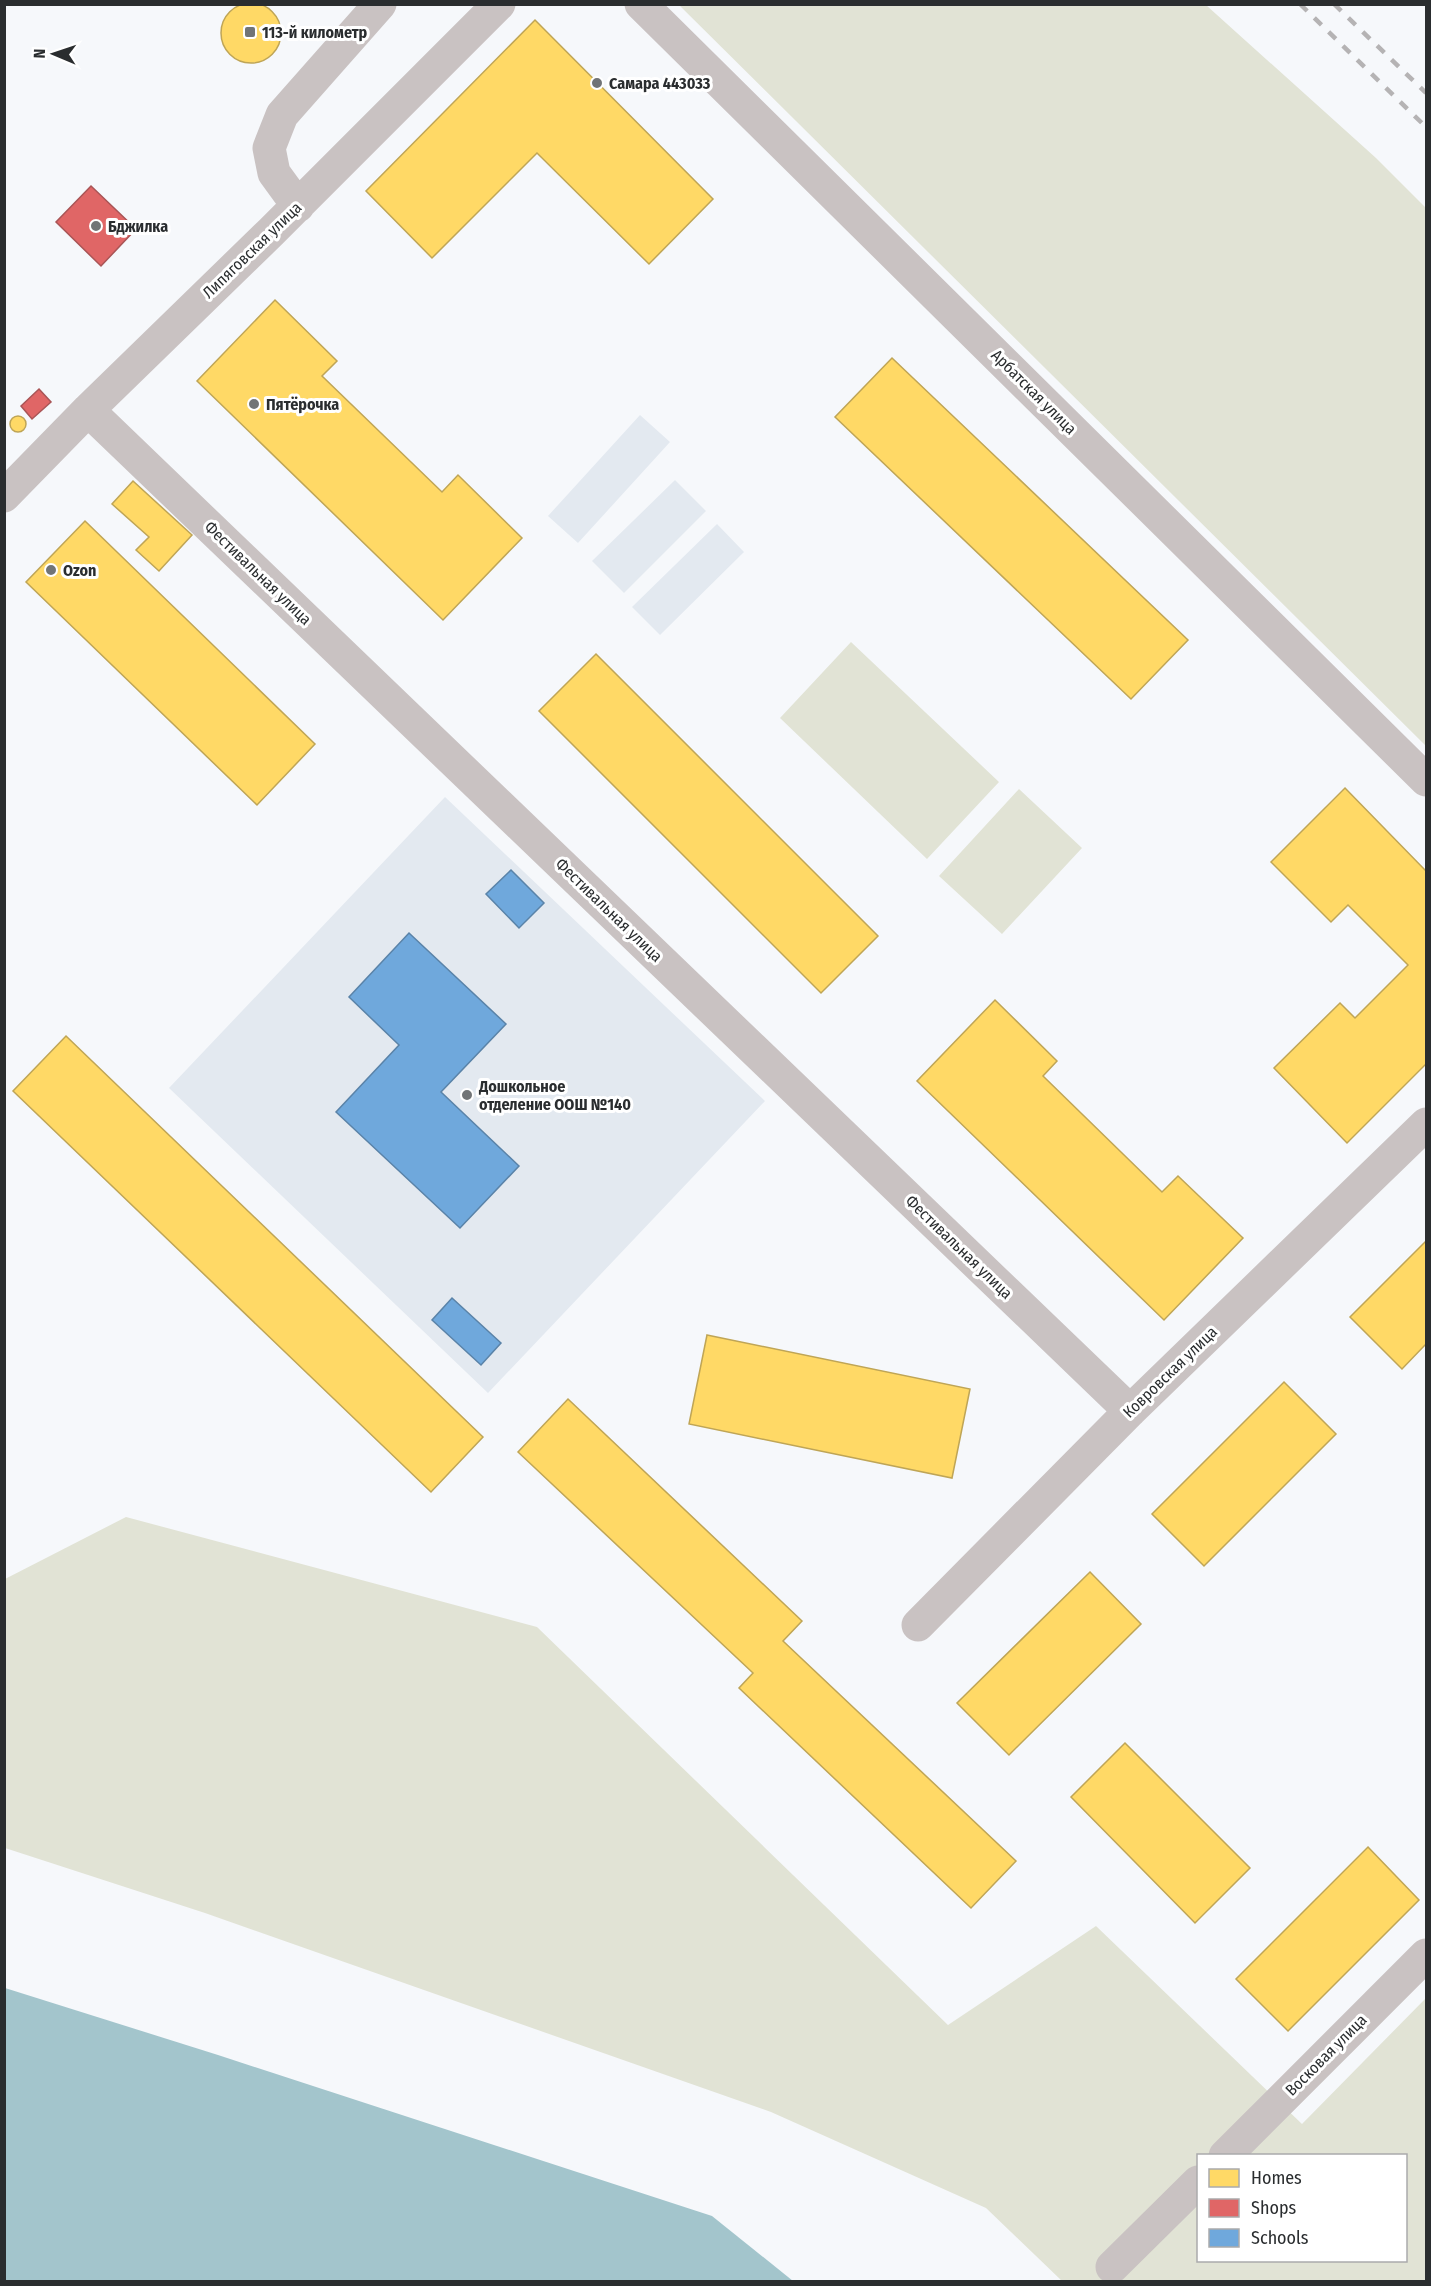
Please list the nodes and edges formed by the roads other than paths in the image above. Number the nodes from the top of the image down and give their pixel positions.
1 (380, 4) edge
2 (499, 4) edge
3 (641, 4) edge
4 (298, 206) junction
5 (88, 410) junction
6 (4, 496) edge
7 (1426, 780) edge
8 (1426, 1124) edge
9 (1130, 1411) junction
10 (918, 1625) dead end
11 (1426, 1955) edge
12 (1227, 2154) edge
13 (1197, 2183) edge
14 (1112, 2267) dead end

1 - 4 street
2 - 4 street, Липяговская улица
3 - 7 street, Арбатская улица
4 - 5 street, Липяговская улица
5 - 6 street, Липяговская улица
5 - 9 street, Фестивальная улица
8 - 9 street, Ковровская улица
9 - 10 street, Ковровская улица
11 - 12 street, Восковая улица
13 - 14 street

